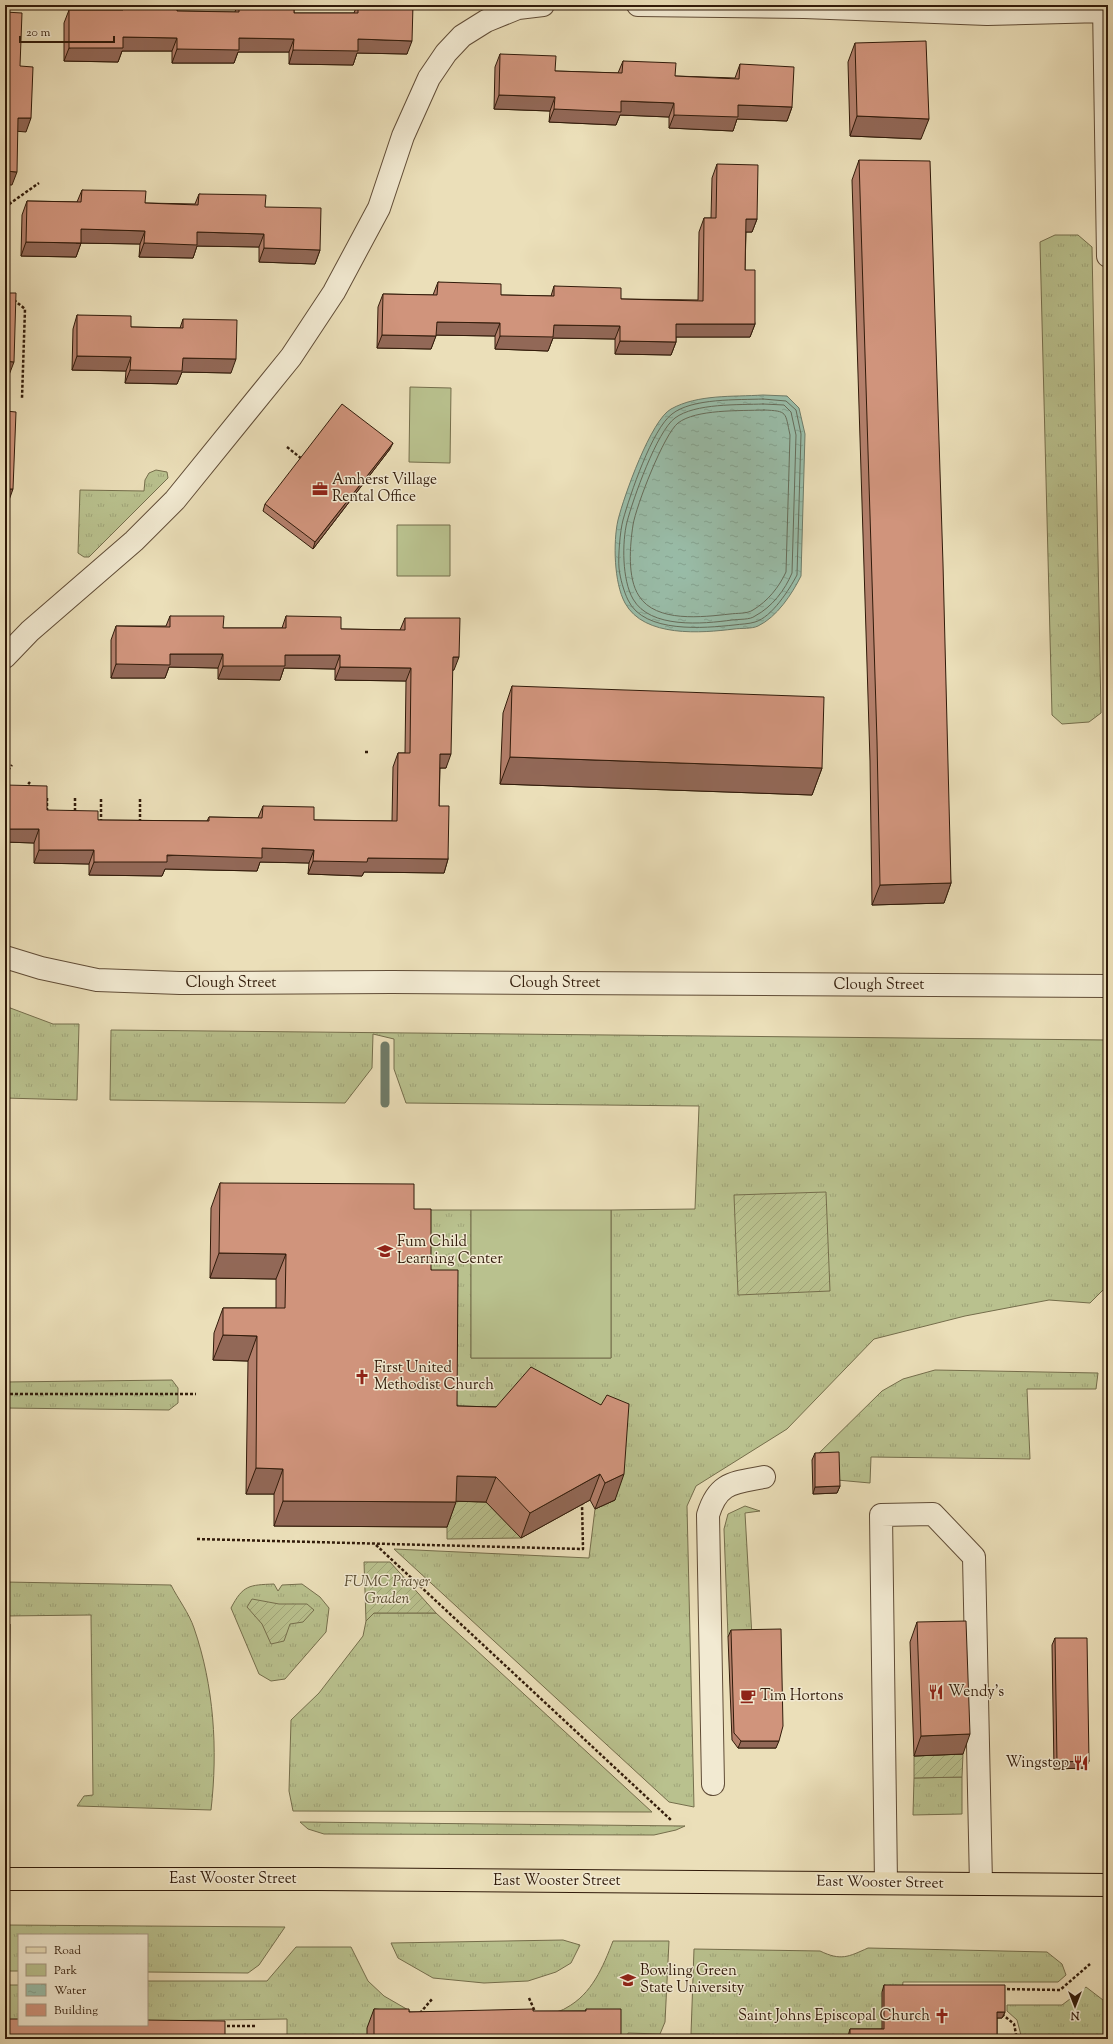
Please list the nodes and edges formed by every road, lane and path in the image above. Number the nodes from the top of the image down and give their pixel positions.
1 (543, 5) edge
2 (638, 5) edge
3 (1104, 8) edge
4 (40, 183) dead end
5 (5, 207) edge
6 (1108, 256) edge
7 (10, 296) edge
8 (22, 398) dead end
9 (287, 447) dead end
10 (302, 459) edge
11 (5, 657) edge
12 (365, 752) dead end
13 (370, 752) dead end
14 (12, 765) dead end
15 (5, 774) edge
16 (30, 782) dead end
17 (23, 792) edge
18 (47, 798) edge
19 (75, 798) dead end
20 (101, 799) dead end
21 (140, 799) dead end
22 (47, 818) edge
23 (75, 818) edge
24 (101, 826) edge
25 (140, 826) edge
26 (5, 957) edge
27 (1108, 986) edge
28 (5, 1394) edge
29 (196, 1394) dead end
30 (764, 1477) dead end
31 (582, 1504) edge
32 (197, 1540) dead end
33 (376, 1545) junction
34 (713, 1784) dead end
35 (671, 1820) dead end
36 (5, 1879) edge
37 (886, 1883) junction
38 (981, 1884) junction
39 (1108, 1885) edge
40 (1090, 1964) dead end
41 (996, 1989) edge
42 (433, 1998) dead end
43 (529, 1998) dead end
44 (1002, 2014) edge
45 (538, 2017) edge
46 (419, 2018) edge
47 (219, 2026) edge
48 (257, 2026) dead end
49 (1017, 2039) edge

1 - 11 street
2 - 3 street
3 - 6 street
4 - 5 path
7 - 8 path
9 - 10 path
12 - 13 path
14 - 15 path
16 - 17 path
18 - 22 path
19 - 23 path
20 - 24 path
21 - 25 path
26 - 27 street, Clough Street
28 - 29 path
30 - 34 street
31 - 33 path
32 - 33 path
33 - 35 path
36 - 37 main road, East Wooster Street
37 - 38 main road, East Wooster Street
37 - 38 street
38 - 39 main road, East Wooster Street
40 - 41 path
42 - 46 path
43 - 45 path
44 - 49 path
47 - 48 path

